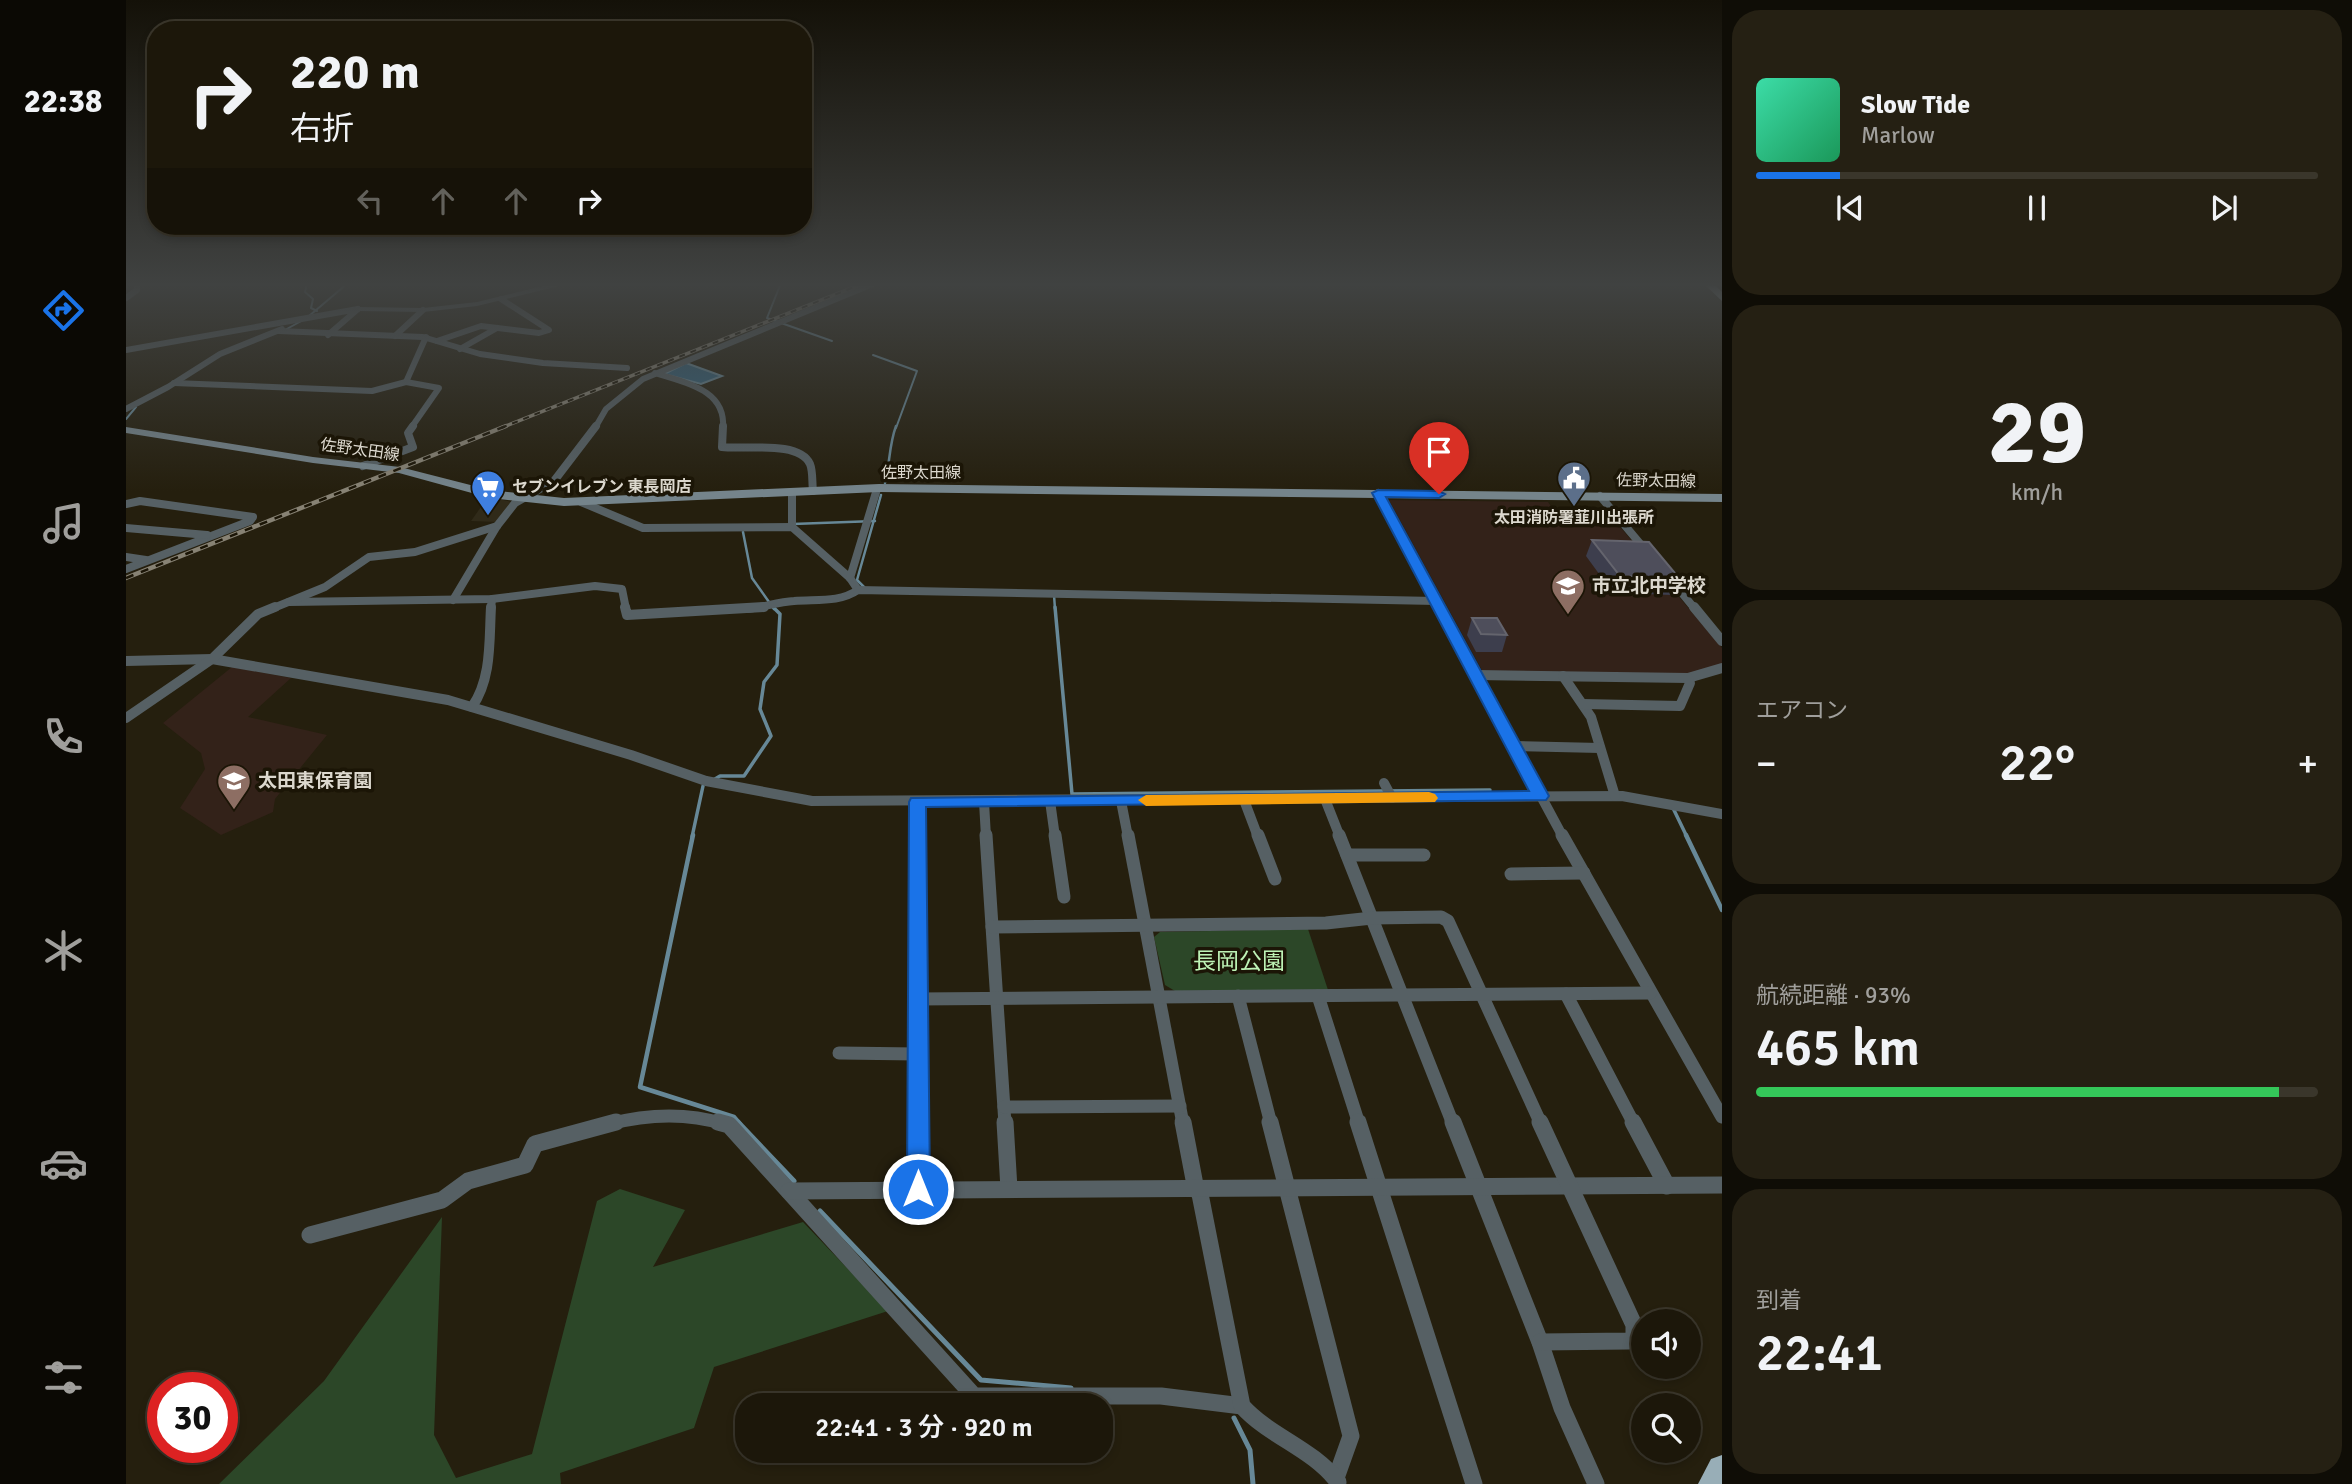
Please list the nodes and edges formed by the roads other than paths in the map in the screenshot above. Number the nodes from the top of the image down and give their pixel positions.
1 (224, 352) edge
2 (419, 352) edge
3 (479, 352) edge
4 (706, 352) edge
5 (627, 368) dead end
6 (655, 373) junction
7 (406, 382) junction
8 (174, 383) junction
9 (126, 409) edge
10 (127, 431) edge
11 (363, 466) junction
12 (877, 489) junction
13 (813, 491) junction
14 (792, 492) junction
15 (1378, 493) junction
16 (1600, 496) junction
17 (1722, 498) edge
18 (521, 499) junction
19 (581, 502) junction
20 (126, 504) edge
21 (792, 525) junction
22 (497, 526) junction
23 (126, 528) edge
24 (211, 536) junction
25 (126, 557) edge
26 (1654, 559) edge
27 (149, 560) junction
28 (126, 569) edge
29 (1662, 569) edge
30 (850, 578) junction
31 (858, 590) junction
32 (492, 599) junction
33 (453, 600) junction
34 (1436, 601) junction
35 (289, 602) junction
36 (1722, 641) edge
37 (212, 659) junction
38 (126, 661) edge
39 (1722, 668) edge
40 (1476, 674) junction
41 (1563, 676) junction
42 (1688, 678) junction
43 (1583, 704) junction
44 (472, 707) junction
45 (126, 718) edge
46 (1515, 746) junction
47 (1600, 748) junction
48 (1384, 783) dead end
49 (1540, 796) junction
50 (1615, 796) junction
51 (1392, 798) junction
52 (1325, 799) junction
53 (1244, 800) junction
54 (1121, 801) junction
55 (917, 802) junction
56 (984, 802) junction
57 (1050, 802) junction
58 (1722, 814) edge
59 (1347, 855) junction
60 (1424, 855) dead end
61 (1584, 873) junction
62 (1511, 874) dead end
63 (1275, 879) dead end
64 (1064, 897) dead end
65 (1372, 918) junction
66 (1145, 926) junction
67 (992, 927) junction
68 (1650, 993) junction
69 (1566, 994) junction
70 (1484, 995) junction
71 (1238, 996) junction
72 (1318, 996) junction
73 (1402, 996) junction
74 (1158, 997) junction
75 (997, 998) junction
76 (917, 999) junction
77 (839, 1053) dead end
78 (917, 1054) junction
79 (1180, 1106) junction
80 (1004, 1107) junction
81 (1722, 1117) edge
82 (1722, 1185) edge
83 (1667, 1186) junction
84 (1478, 1187) junction
85 (1571, 1187) junction
86 (1379, 1188) junction
87 (918, 1189) junction
88 (1009, 1189) junction
89 (1287, 1189) junction
90 (1198, 1190) junction
91 (789, 1191) junction
92 (310, 1235) dead end
93 (1540, 1342) junction
94 (1242, 1406) junction
95 (1722, 1470) edge
96 (1338, 1481) edge
97 (1474, 1484) edge
98 (1596, 1484) edge
99 (1713, 1484) edge

1 - 8 street
2 - 7 street
3 - 5 street
4 - 6 street
6 - 13 street
6 - 18 street
7 - 8 street
7 - 11 street
8 - 9 street
10 - 11 main road, 佐野太田線
11 - 18 main road, 佐野太田線
12 - 13 main road, 佐野太田線
12 - 15 main road, 佐野太田線
12 - 30 street
13 - 14 main road, 佐野太田線
14 - 19 main road, 佐野太田線
14 - 21 street
15 - 16 main road, 佐野太田線
15 - 34 street
16 - 17 main road, 佐野太田線
16 - 26 street
18 - 19 main road, 佐野太田線
18 - 22 street
19 - 21 street
20 - 24 street
21 - 30 street
22 - 33 street
22 - 35 street
23 - 24 street
24 - 27 street
25 - 27 street
27 - 28 street
29 - 36 street
30 - 31 street
31 - 32 street
31 - 34 street
32 - 33 street
32 - 44 street
33 - 35 street
34 - 40 street
35 - 37 street
37 - 38 street
37 - 44 street
37 - 45 street
39 - 42 street
40 - 41 street
40 - 46 street
41 - 42 street
41 - 43 street
42 - 43 street
43 - 47 street
44 - 55 street
46 - 47 street
46 - 49 street
47 - 50 street
48 - 51 street
49 - 50 street
49 - 51 street
49 - 61 street
50 - 58 street
51 - 52 street
52 - 53 street
52 - 59 street
53 - 54 street
53 - 63 street
54 - 57 street
54 - 66 street
55 - 56 street
55 - 76 street
56 - 57 street
56 - 67 street
57 - 64 street
59 - 60 street
59 - 65 street
61 - 62 street
61 - 68 street
65 - 66 street
65 - 70 street
65 - 73 street
66 - 67 street
66 - 74 street
67 - 75 street
68 - 69 street
68 - 81 street
69 - 70 street
69 - 83 street
70 - 73 street
70 - 85 street
71 - 72 street
71 - 74 street
71 - 89 street
72 - 73 street
72 - 86 street
73 - 84 street
74 - 75 street
74 - 79 street
75 - 76 street
75 - 80 street
76 - 78 street
77 - 78 street
78 - 87 street
79 - 80 street
79 - 90 street
80 - 88 street
82 - 83 street
83 - 85 street
84 - 85 street
84 - 86 street
84 - 93 street
85 - 93 street
86 - 89 street
86 - 97 street
87 - 88 street
87 - 91 street
88 - 90 street
89 - 90 street
89 - 96 street
90 - 94 street
91 - 92 street
91 - 94 street
93 - 98 street
94 - 96 street
95 - 99 highway

